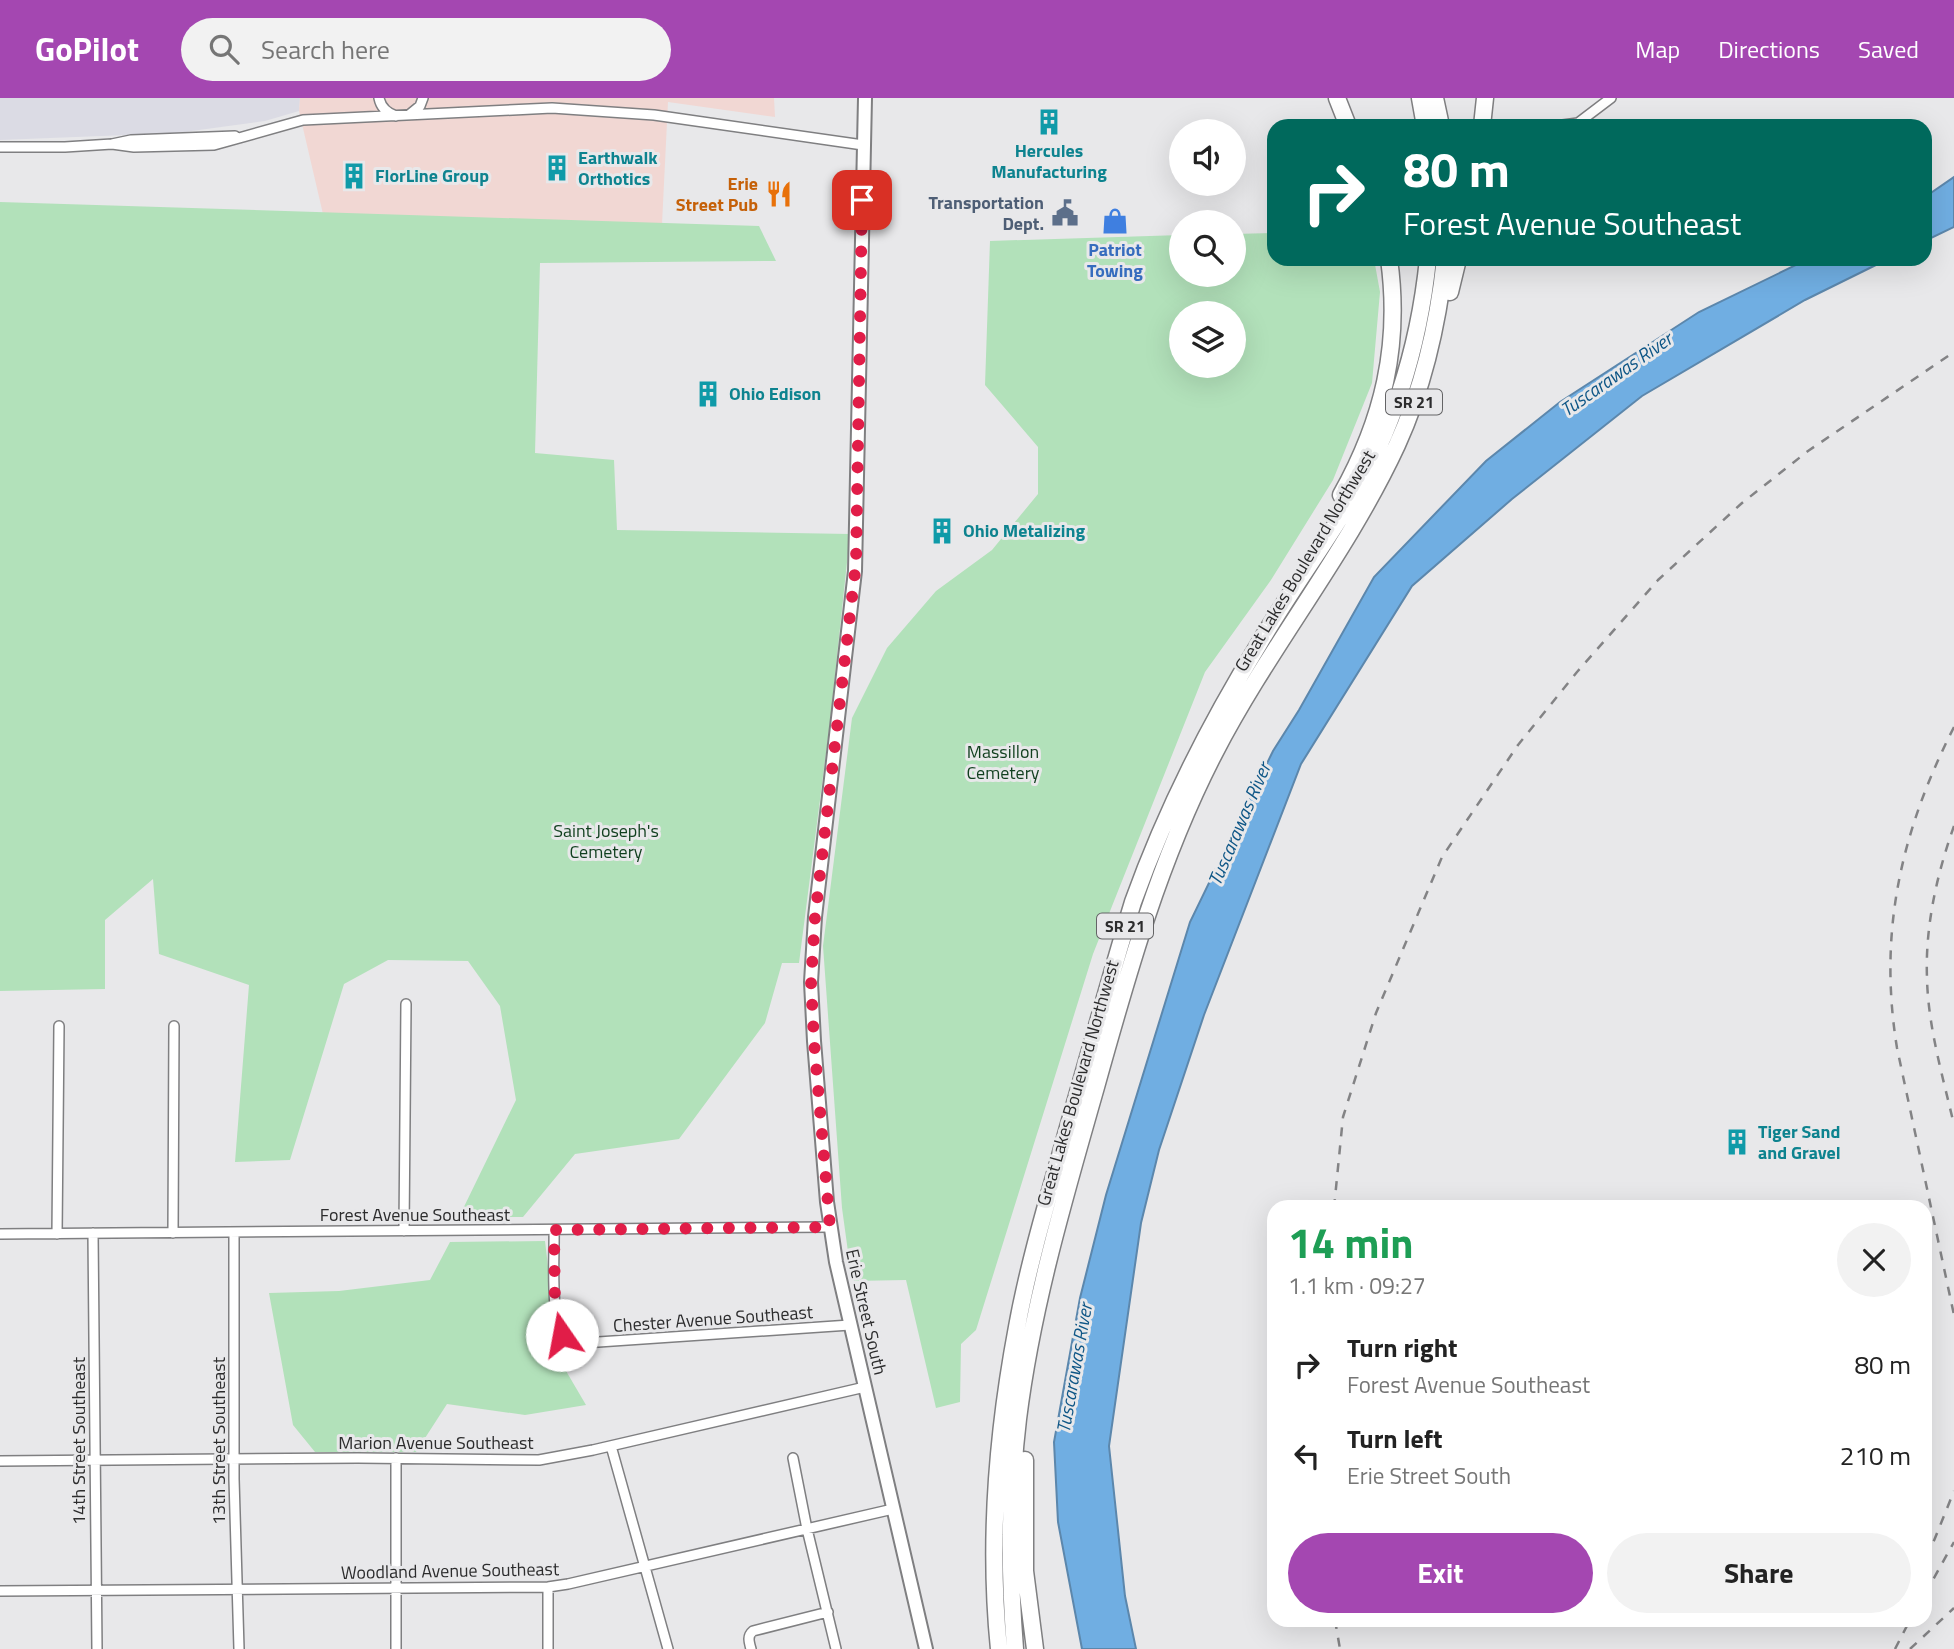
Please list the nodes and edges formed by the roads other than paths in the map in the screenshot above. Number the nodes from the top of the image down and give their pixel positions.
1 (379, 98) edge
2 (423, 98) edge
3 (865, 98) edge
4 (1337, 98) edge
5 (1420, 98) edge
6 (1435, 98) edge
7 (1485, 98) edge
8 (1611, 98) edge
9 (402, 117) junction
10 (1345, 119) edge
11 (1424, 119) edge
12 (1440, 119) edge
13 (1483, 119) edge
14 (1582, 119) edge
15 (863, 145) junction
16 (0, 147) edge
17 (1390, 266) edge
18 (1427, 266) edge
19 (1444, 266) edge
20 (1456, 266) edge
21 (1349, 533) junction
22 (1283, 608) junction
23 (406, 1004) dead end
24 (59, 1026) dead end
25 (174, 1026) dead end
26 (830, 1227) junction
27 (554, 1230) junction
28 (404, 1231) junction
29 (93, 1233) junction
30 (173, 1233) junction
31 (234, 1233) junction
32 (0, 1234) edge
33 (57, 1234) junction
34 (1040, 1298) junction
35 (850, 1325) junction
36 (864, 1387) junction
37 (611, 1446) junction
38 (396, 1458) junction
39 (793, 1458) dead end
40 (234, 1459) junction
41 (95, 1460) junction
42 (0, 1461) edge
43 (893, 1509) junction
44 (807, 1529) junction
45 (645, 1566) junction
46 (548, 1587) junction
47 (397, 1588) junction
48 (236, 1590) junction
49 (0, 1591) edge
50 (95, 1592) junction
51 (828, 1612) junction
52 (97, 1649) edge
53 (239, 1649) edge
54 (397, 1649) edge
55 (548, 1649) edge
56 (668, 1649) edge
57 (751, 1649) edge
58 (836, 1649) edge
59 (926, 1649) edge
60 (999, 1649) edge
61 (1016, 1649) edge
62 (1035, 1649) edge

1 - 9 street
2 - 9 street
3 - 15 main road, Erie Street South
4 - 10 highway
5 - 11 highway
6 - 12 highway
7 - 13 highway
8 - 14 street
9 - 15 street
9 - 16 street
15 - 26 main road, Erie Street South
17 - 22 highway
18 - 22 highway, Great Lakes Boulevard Northwest / SR 21
19 - 21 highway, Great Lakes Boulevard Northwest / SR 21
20 - 21 highway
21 - 34 highway, Great Lakes Boulevard Northwest / SR 21
22 - 60 highway, Great Lakes Boulevard Northwest / SR 21
23 - 28 street
24 - 33 street
25 - 30 street
26 - 27 street, Forest Avenue Southeast
26 - 35 main road, Erie Street South
27 - 28 street, Forest Avenue Southeast
27 - 35 street, Chester Avenue Southeast
28 - 31 street, Forest Avenue Southeast
29 - 30 street, Forest Avenue Southeast
29 - 33 street, Forest Avenue Southeast
29 - 41 street, 14th Street Southeast
30 - 31 street, Forest Avenue Southeast
31 - 40 street, 13th Street Southeast
32 - 33 street, Forest Avenue Southeast
34 - 61 highway, Great Lakes Boulevard Northwest / SR 21
34 - 62 highway
35 - 36 main road, Erie Street South
36 - 37 street, Marion Avenue Southeast
36 - 43 main road, Erie Street South
37 - 38 street, Marion Avenue Southeast
37 - 45 street
38 - 40 street, Marion Avenue Southeast
38 - 47 street
39 - 44 street
40 - 41 street, Marion Avenue Southeast
40 - 48 street, 13th Street Southeast
41 - 42 street, Marion Avenue Southeast
41 - 50 street, 14th Street Southeast
43 - 44 street, Woodland Avenue Southeast
43 - 59 main road, Erie Street South
44 - 45 street, Woodland Avenue Southeast
44 - 51 street
45 - 46 street, Woodland Avenue Southeast
45 - 56 street
46 - 47 street, Woodland Avenue Southeast
46 - 55 street
47 - 48 street, Woodland Avenue Southeast
47 - 54 street
48 - 50 street, Woodland Avenue Southeast
48 - 53 street, 13th Street Southeast
49 - 50 street, Woodland Avenue Southeast
50 - 52 street, 14th Street Southeast
51 - 57 street
51 - 58 street

